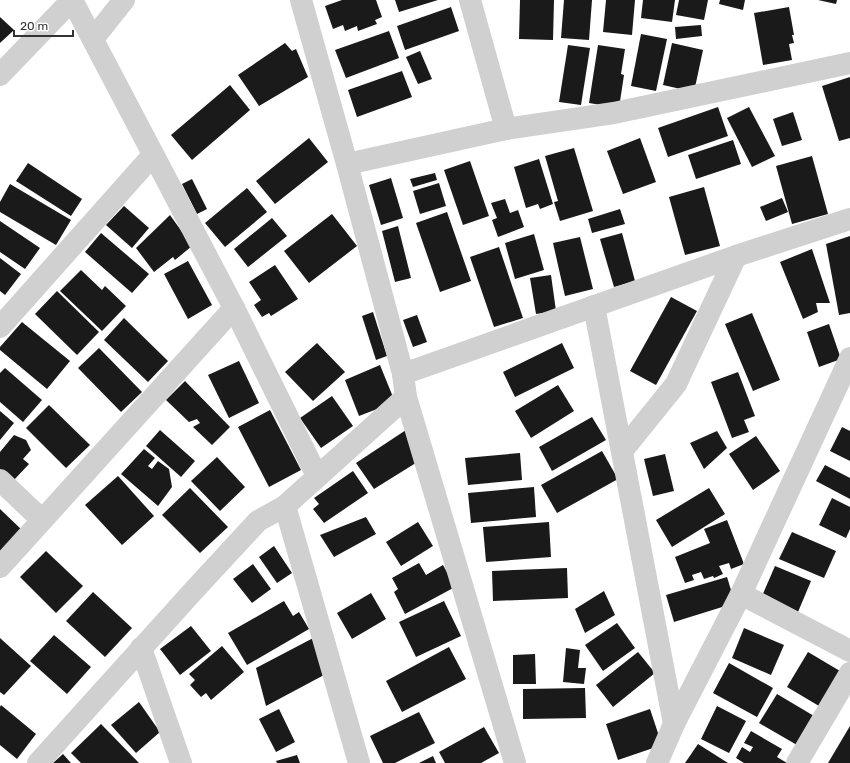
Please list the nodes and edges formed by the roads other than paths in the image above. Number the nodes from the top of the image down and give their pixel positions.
1 (72, 0) edge
2 (124, 0) edge
3 (301, 0) edge
4 (470, 0) edge
5 (93, 39) junction
6 (850, 63) edge
7 (0, 75) edge
8 (506, 129) junction
9 (153, 155) junction
10 (347, 164) junction
11 (850, 219) edge
12 (736, 256) junction
13 (594, 306) junction
14 (234, 308) junction
15 (0, 327) edge
16 (850, 358) edge
17 (403, 374) junction
18 (406, 397) junction
19 (622, 451) junction
20 (317, 476) junction
21 (0, 480) edge
22 (285, 506) junction
23 (42, 520) junction
24 (0, 567) edge
25 (741, 594) junction
26 (141, 648) junction
27 (850, 651) edge
28 (850, 673) edge
29 (674, 724) junction
30 (38, 763) edge
31 (181, 763) edge
32 (359, 763) edge
33 (515, 763) edge
34 (657, 763) edge
35 (797, 763) edge

1 - 5 street
1 - 7 street
2 - 5 street
3 - 10 street
4 - 8 street
5 - 9 street
6 - 8 street
8 - 10 street
9 - 14 street
9 - 15 street
10 - 17 street
11 - 12 street
12 - 13 street
12 - 19 street
13 - 17 street
13 - 19 street
14 - 20 street
14 - 23 street
16 - 25 street
17 - 18 street
18 - 20 street
18 - 33 street
19 - 29 street
20 - 22 street
21 - 23 street
22 - 26 street
22 - 32 street
23 - 24 street
25 - 27 street
25 - 29 street
26 - 30 street
26 - 31 street
28 - 35 street
29 - 34 street

